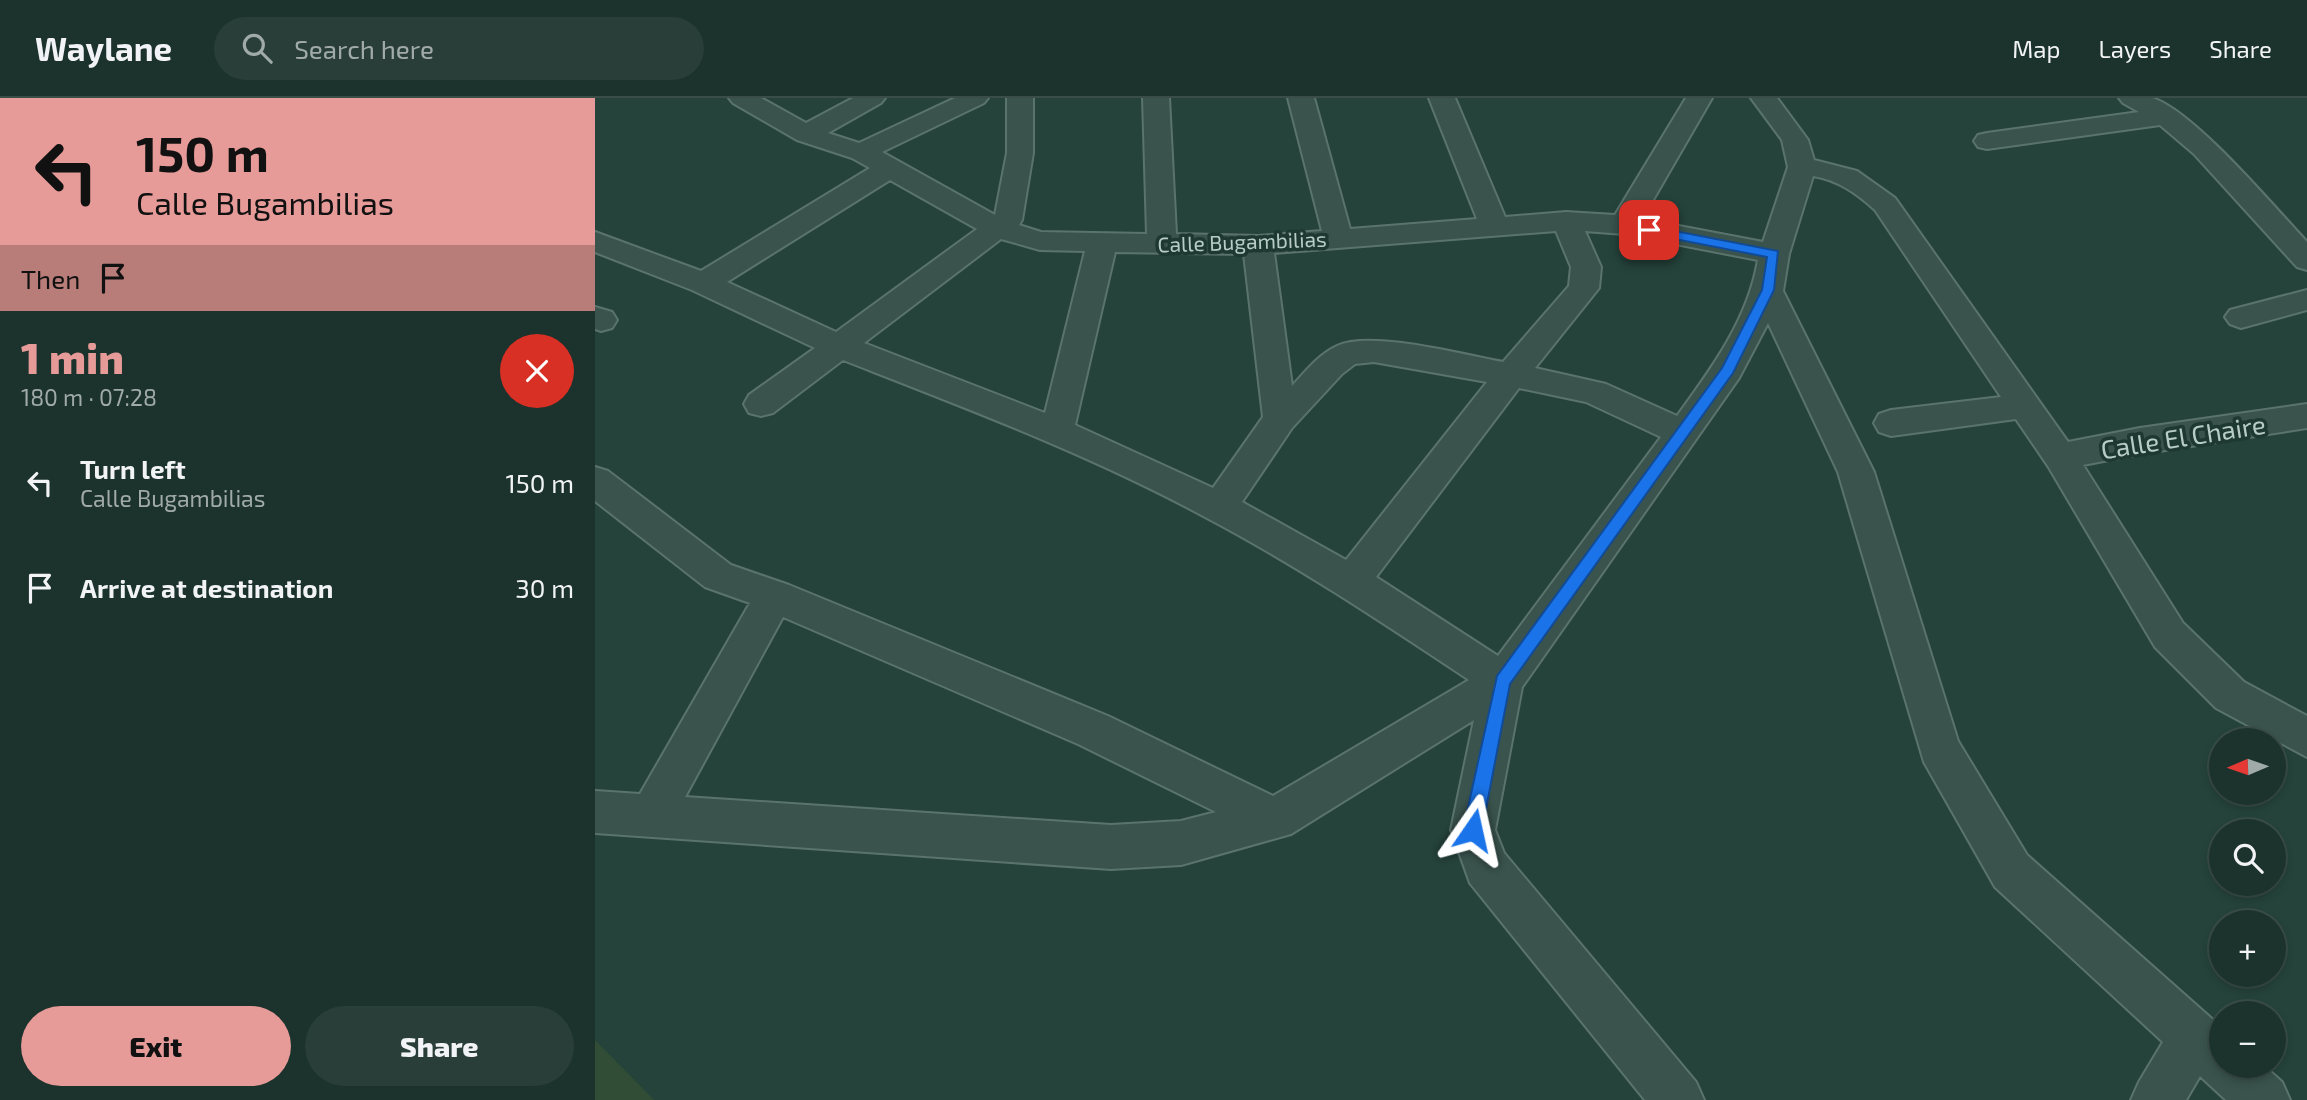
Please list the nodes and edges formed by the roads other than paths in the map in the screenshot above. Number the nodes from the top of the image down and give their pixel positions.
1 (742, 98) edge
2 (872, 98) edge
3 (975, 98) edge
4 (1020, 98) edge
5 (1156, 98) edge
6 (1301, 98) edge
7 (1442, 98) edge
8 (1699, 98) edge
9 (1764, 98) edge
10 (2132, 98) edge
11 (2166, 116) junction
12 (806, 134) junction
13 (1987, 141) dead end
14 (861, 152) junction
15 (1802, 167) junction
16 (888, 169) junction
17 (1566, 221) junction
18 (1624, 225) junction
19 (1494, 226) junction
20 (999, 229) junction
21 (1338, 238) junction
22 (595, 241) edge
23 (1102, 243) junction
24 (1162, 244) junction
25 (1258, 245) junction
26 (2307, 260) edge
27 (1771, 272) junction
28 (703, 283) junction
29 (2307, 300) edge
30 (2241, 317) dead end
31 (837, 345) junction
32 (1511, 374) junction
33 (761, 404) dead end
34 (2026, 406) junction
35 (2307, 416) edge
36 (1280, 419) junction
37 (1891, 423) dead end
38 (1057, 431) junction
39 (1681, 432) junction
40 (2060, 457) junction
41 (595, 481) edge
42 (1219, 508) junction
43 (1351, 581) junction
44 (775, 596) junction
45 (1503, 681) junction
46 (2307, 738) edge
47 (595, 812) edge
48 (651, 816) junction
49 (1275, 819) junction
50 (2209, 1050) edge
51 (2209, 1059) edge
52 (2240, 1078) edge
53 (1678, 1100) edge
54 (2157, 1100) edge
55 (2264, 1100) edge

1 - 12 street, Calle Bugambilias
2 - 12 street
3 - 14 street
4 - 20 street
5 - 24 street
6 - 21 street
7 - 19 street
8 - 18 street
9 - 15 street
10 - 11 street
11 - 13 street
11 - 26 street
12 - 14 street, Calle Bugambilias
14 - 16 street, Calle Bugambilias
15 - 27 street
15 - 34 street
16 - 20 street, Calle Bugambilias
16 - 28 street
17 - 18 street, Calle Bugambilias
17 - 19 street, Calle Bugambilias
17 - 32 street
18 - 27 street, Calle Bugambilias
19 - 21 street, Calle Bugambilias
20 - 23 street, Calle Bugambilias
20 - 31 street
21 - 25 street, Calle Bugambilias
22 - 28 street
23 - 24 street, Calle Bugambilias
23 - 38 street
24 - 25 street, Calle Bugambilias
25 - 36 street
27 - 39 street
27 - 50 street
28 - 31 street
29 - 30 street
31 - 33 street
31 - 38 street
32 - 36 street
32 - 39 street
32 - 43 street
34 - 37 street
34 - 40 street
35 - 40 street, Calle El Chaire
36 - 42 street
38 - 42 street
39 - 45 street
40 - 46 street
41 - 44 street
42 - 43 street
43 - 45 street
44 - 48 street
44 - 49 street
45 - 49 street
45 - 53 street
47 - 48 street
48 - 49 street
51 - 54 street
52 - 55 street

